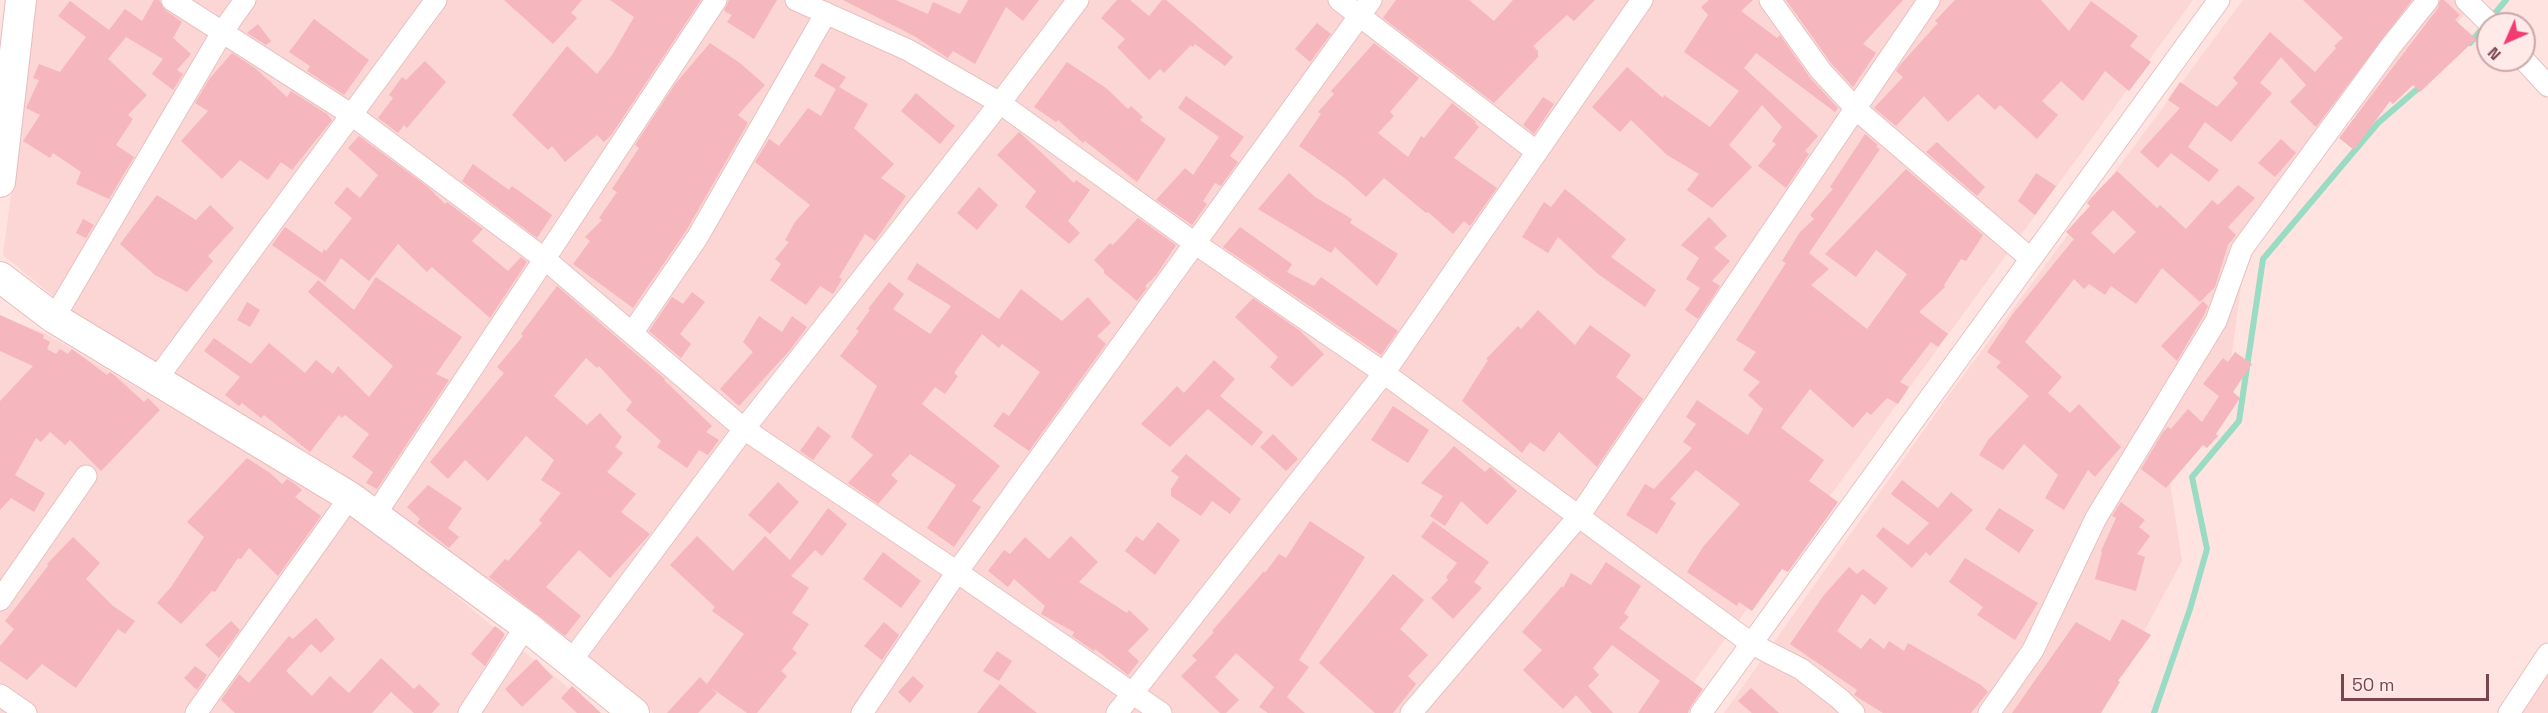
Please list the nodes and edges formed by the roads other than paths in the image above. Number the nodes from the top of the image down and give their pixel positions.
1 (21, 0) edge
2 (172, 0) edge
3 (245, 0) edge
4 (436, 0) edge
5 (716, 0) edge
6 (796, 0) edge
7 (1078, 0) edge
8 (1339, 0) edge
9 (1642, 0) edge
10 (1770, 0) edge
11 (1929, 0) edge
12 (2219, 0) edge
13 (2428, 0) edge
14 (2466, 0) edge
15 (1365, 8) edge
16 (2478, 12) edge
17 (826, 13) junction
18 (223, 31) junction
19 (2535, 72) edge
20 (2548, 86) edge
21 (1000, 103) junction
22 (1857, 110) junction
23 (352, 115) junction
24 (1537, 152) junction
25 (0, 182) edge
26 (1196, 244) junction
27 (2031, 259) junction
28 (546, 260) junction
29 (0, 277) edge
30 (54, 318) junction
31 (632, 333) junction
32 (1384, 373) junction
33 (156, 380) junction
34 (744, 429) junction
35 (86, 476) dead end
36 (350, 497) junction
37 (375, 515) junction
38 (1579, 516) junction
39 (957, 572) junction
40 (0, 600) edge
41 (526, 626) junction
42 (1752, 644) junction
43 (2548, 654) edge
44 (571, 661) junction
45 (1135, 693) junction
46 (0, 695) edge
47 (26, 713) edge
48 (196, 713) edge
49 (469, 713) edge
50 (634, 713) edge
51 (862, 713) edge
52 (1118, 713) edge
53 (1161, 713) edge
54 (1411, 713) edge
55 (1701, 713) edge
56 (1854, 713) edge
57 (1989, 713) edge
58 (2509, 713) edge

1 - 25 street
2 - 18 street
3 - 18 street
4 - 23 street
5 - 28 street
6 - 17 street
7 - 21 street
8 - 15 street
9 - 24 street
10 - 22 street
11 - 22 street
12 - 27 street
13 - 57 street
14 - 16 street
15 - 24 street
15 - 26 street
17 - 21 street
17 - 31 street
18 - 23 street
18 - 30 street
19 - 20 street
21 - 26 street
21 - 34 street
22 - 27 street
22 - 38 street
23 - 28 street
23 - 33 street
24 - 32 street
26 - 32 street
26 - 39 street
27 - 42 street
28 - 31 street
28 - 37 street
29 - 30 street
30 - 33 street
31 - 34 street
32 - 38 street
32 - 45 street
33 - 36 street
34 - 39 street
34 - 44 street
35 - 40 street
36 - 37 street
36 - 48 street
37 - 41 street
38 - 42 street
38 - 54 street
39 - 45 street
39 - 51 street
41 - 44 street
41 - 49 street
42 - 55 street
42 - 56 street
43 - 58 street
44 - 50 street
45 - 52 street
45 - 53 street
46 - 47 street

